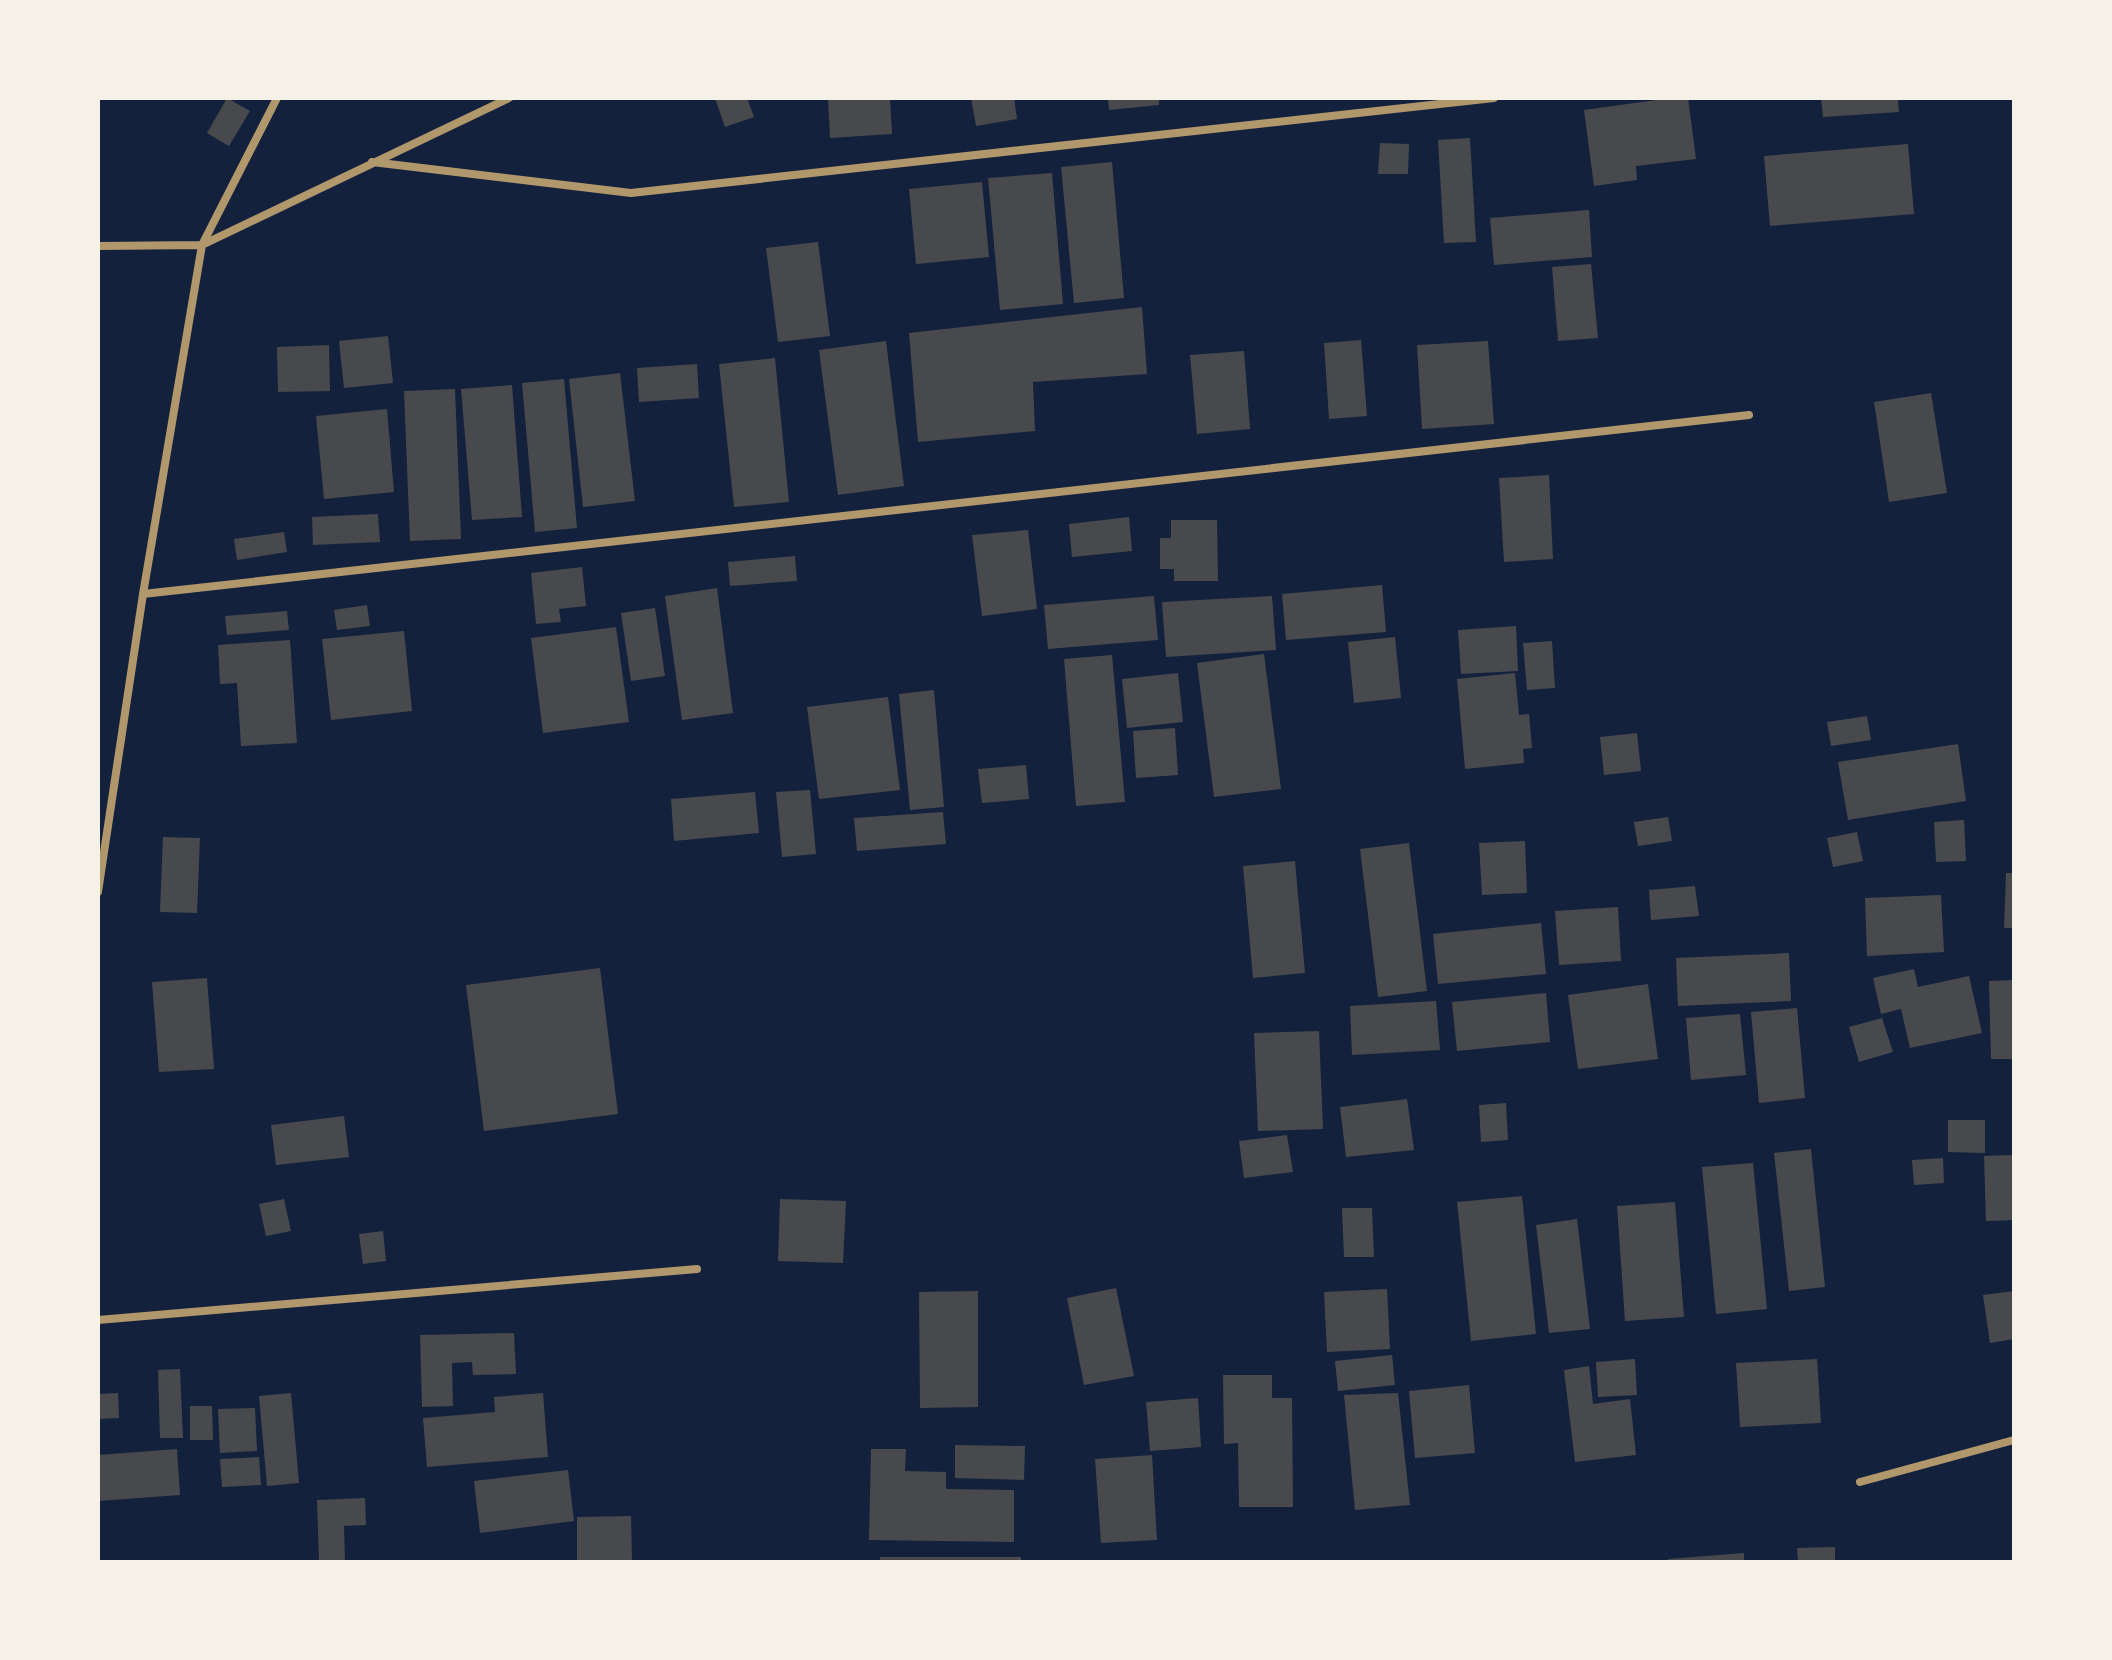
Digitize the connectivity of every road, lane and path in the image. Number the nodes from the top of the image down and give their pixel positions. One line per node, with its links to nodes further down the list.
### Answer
1 (277, 98): 5 (street)
2 (509, 98): 4 (street)
3 (1494, 98): 4 (street)
4 (372, 162): 5 (street)
5 (202, 245): 6 (street); 8 (street)
6 (98, 246)
7 (1749, 415): 8 (street)
8 (143, 594): 9 (street)
9 (98, 892)
10 (697, 1269): 11 (street)
11 (98, 1320)
12 (2014, 1440): 13 (street)
13 (1860, 1482)

